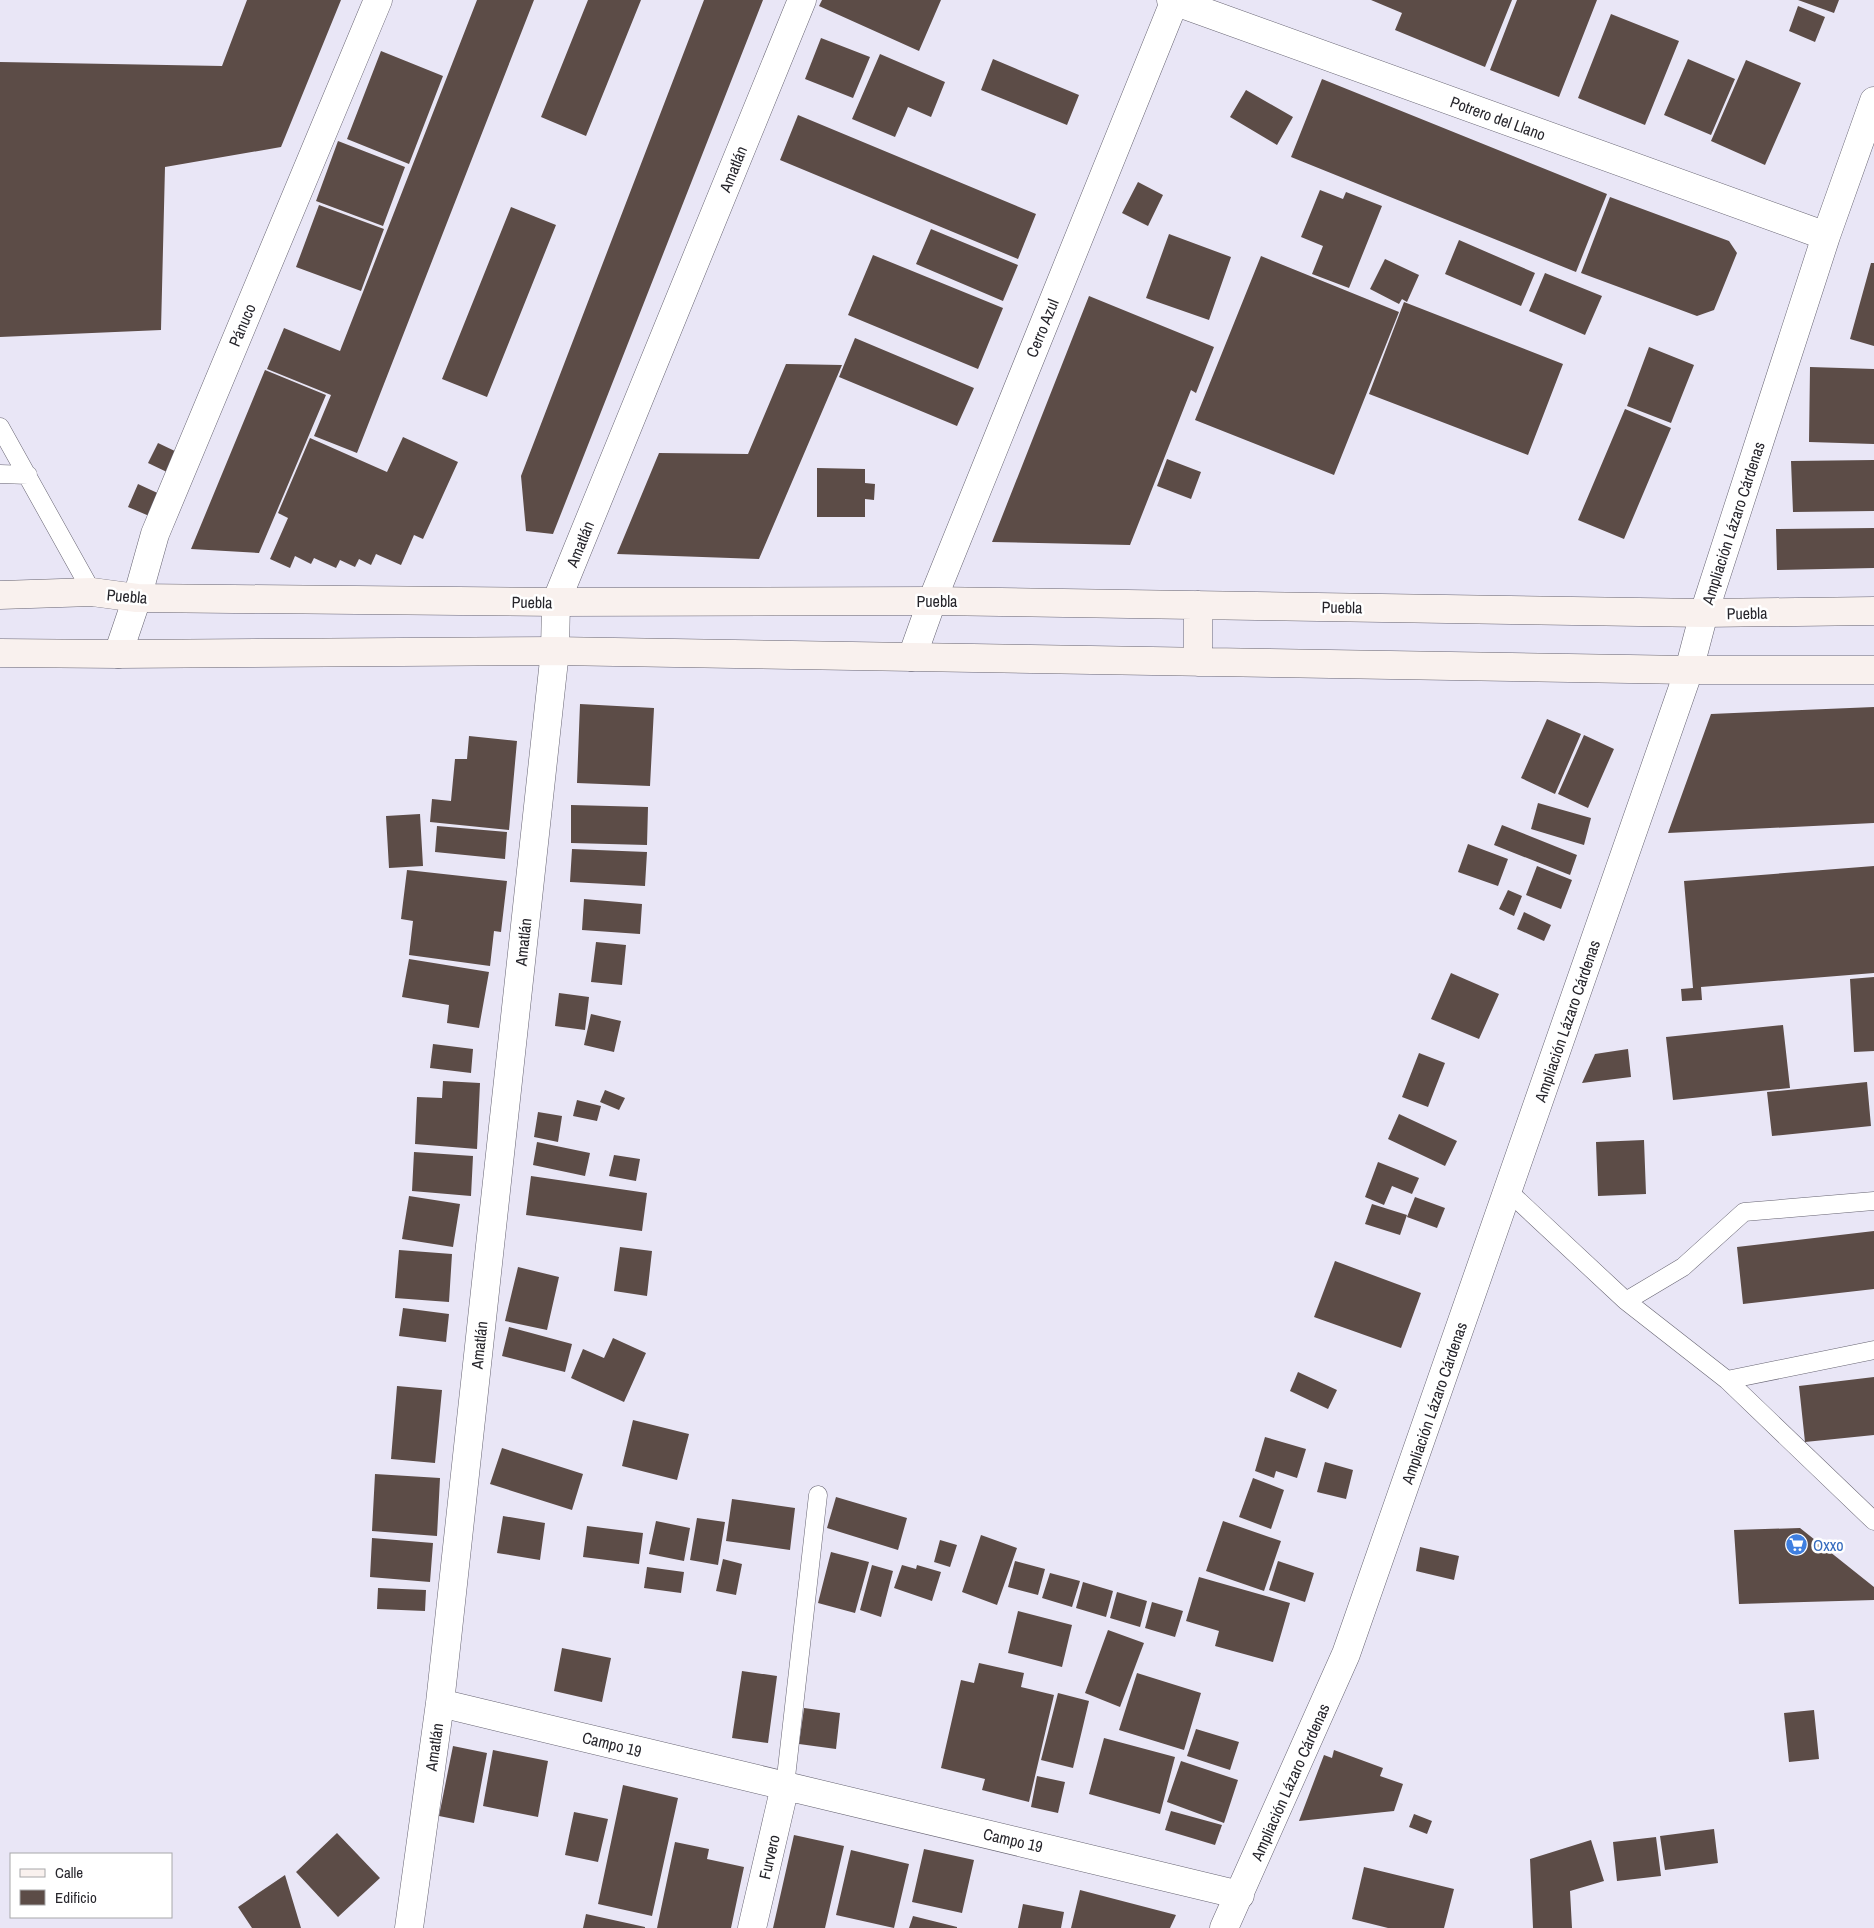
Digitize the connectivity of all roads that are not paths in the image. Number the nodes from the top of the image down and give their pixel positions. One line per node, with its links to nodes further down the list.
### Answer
1 (378, 0): 11 (street, Pánuco)
2 (802, 0): 13 (street, Amatlán)
3 (1173, 0): 5 (street, Potrero del Llano); 12 (street, Cerro Azul)
4 (1874, 101): 5 (street, Ampliación Lázaro Cárdenas)
5 (1826, 236): 16 (street, Ampliación Lázaro Cárdenas)
6 (0, 427): 8 (lane)
7 (0, 474): 8 (lane)
8 (28, 475): 9 (lane)
9 (92, 592): 10 (main road, Puebla); 11 (main road, Puebla)
10 (0, 595)
11 (137, 598): 13 (main road, Puebla); 19 (street, Pánuco)
12 (932, 601): 13 (main road, Puebla); 14 (main road, Puebla); 20 (street, Cerro Azul)
13 (556, 602): 17 (street, Amatlán)
14 (1198, 605): 16 (main road, Puebla); 21 (main road)
15 (1874, 611): 16 (main road, Puebla)
16 (1704, 614): 22 (street, Ampliación Lázaro Cárdenas)
17 (555, 651): 19 (main road); 20 (main road); 31 (street, Amatlán)
18 (0, 653): 19 (main road)
19 (118, 654)
20 (912, 657): 21 (main road)
21 (1198, 662): 22 (main road)
22 (1689, 670): 23 (main road); 24 (street, Ampliación Lázaro Cárdenas)
23 (1874, 670)
24 (1508, 1191): 26 (lane); 33 (street, Ampliación Lázaro Cárdenas)
25 (1874, 1201): 26 (lane)
26 (1626, 1301): 28 (lane)
27 (1874, 1350): 28 (lane)
28 (1727, 1380): 30 (lane)
29 (818, 1495): 32 (lane)
30 (1874, 1522)
31 (440, 1703): 32 (street, Campo 19); 34 (street, Amatlán)
32 (785, 1786): 33 (street, Campo 19); 35 (street, Furvero)
33 (1240, 1894): 36 (street, Ampliación Lázaro Cárdenas)
34 (409, 1928)
35 (752, 1928)
36 (1224, 1928)

